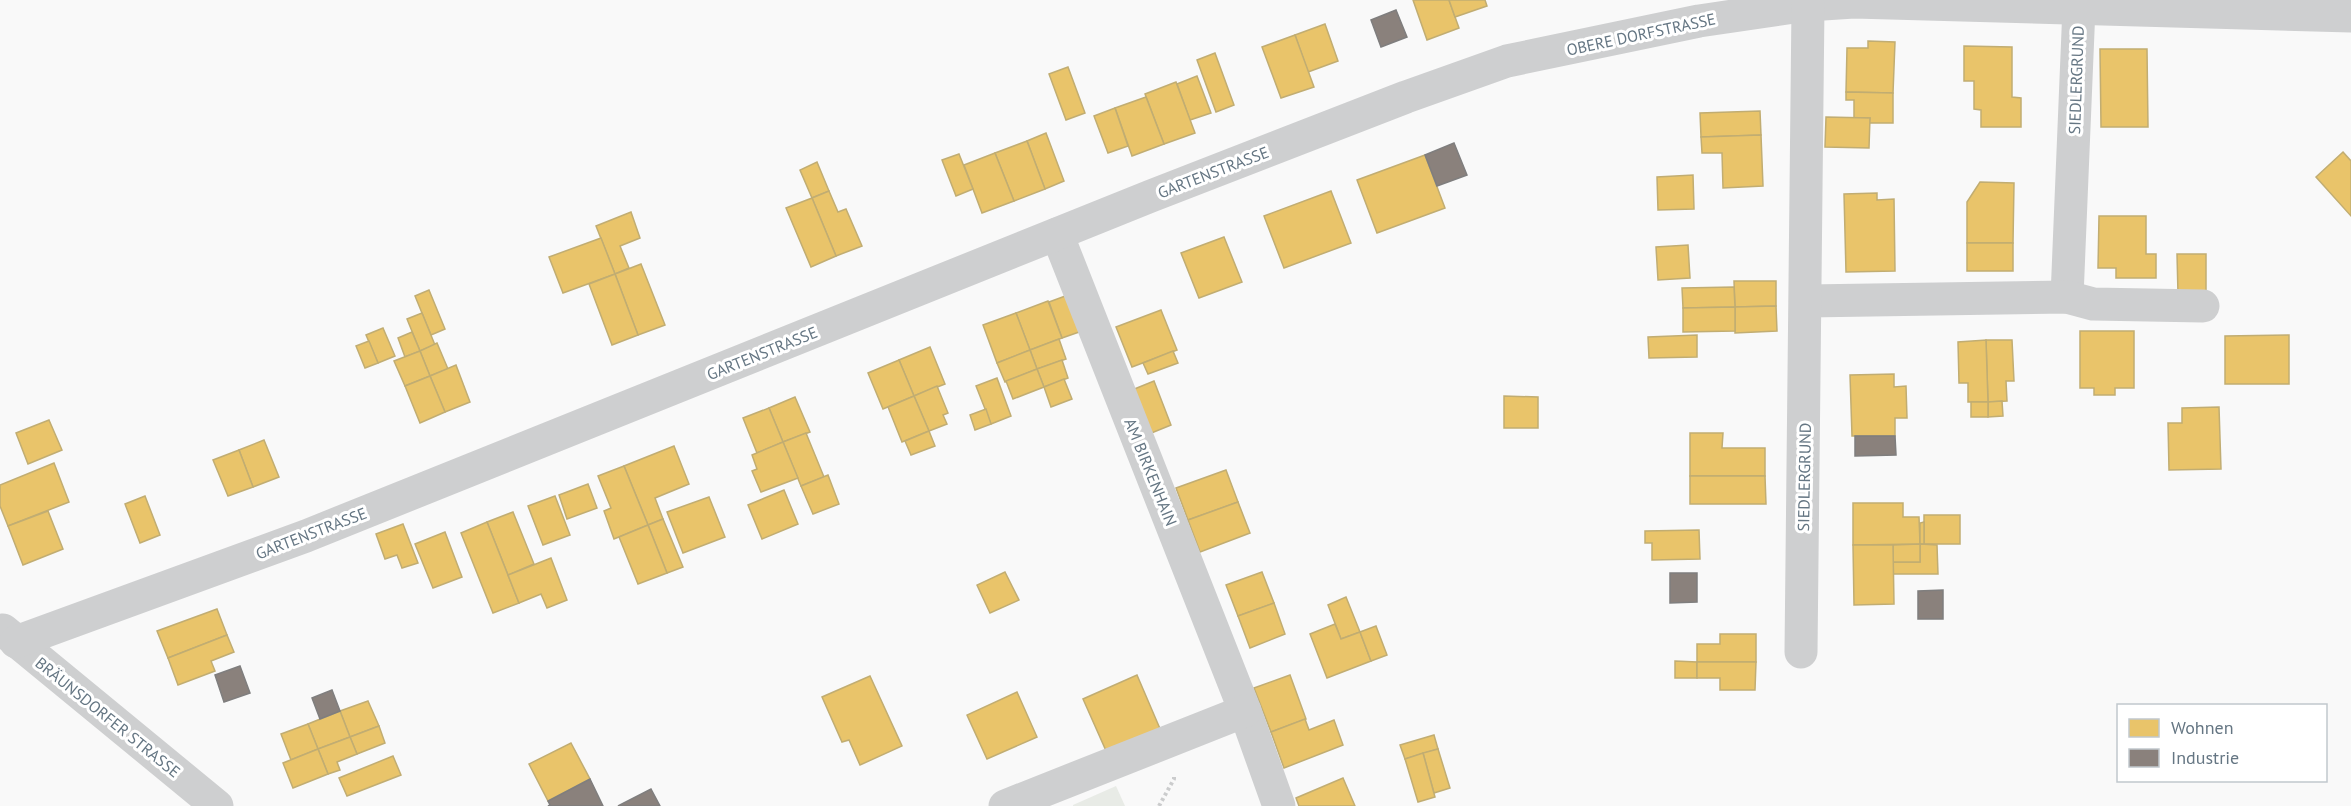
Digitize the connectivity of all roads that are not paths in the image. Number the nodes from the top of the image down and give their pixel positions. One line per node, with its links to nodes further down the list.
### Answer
1 (1808, 4): 2 (street, OBERE DORFSTRASSE); 4 (street, OBERE DORFSTRASSE); 7 (street, SIEDLERGRUND)
2 (2079, 7): 3 (street, OBERE DORFSTRASSE); 6 (street, SIEDLERGRUND)
3 (2351, 15)
4 (1508, 61): 5 (street, GARTENSTRASSE)
5 (1057, 234): 9 (street, GARTENSTRASSE); 11 (street, AM BIRKENHAIN)
6 (2067, 297): 7 (street); 8 (street)
7 (1806, 301): 10 (street, SIEDLERGRUND)
8 (2203, 306)
9 (8, 635): 12 (street, BRÄUNSDORFER STRASSE)
10 (1802, 652)
11 (1245, 711): 13 (street); 14 (street, AM BIRKENHAIN)
12 (217, 806)
13 (1005, 806)
14 (1279, 806)

